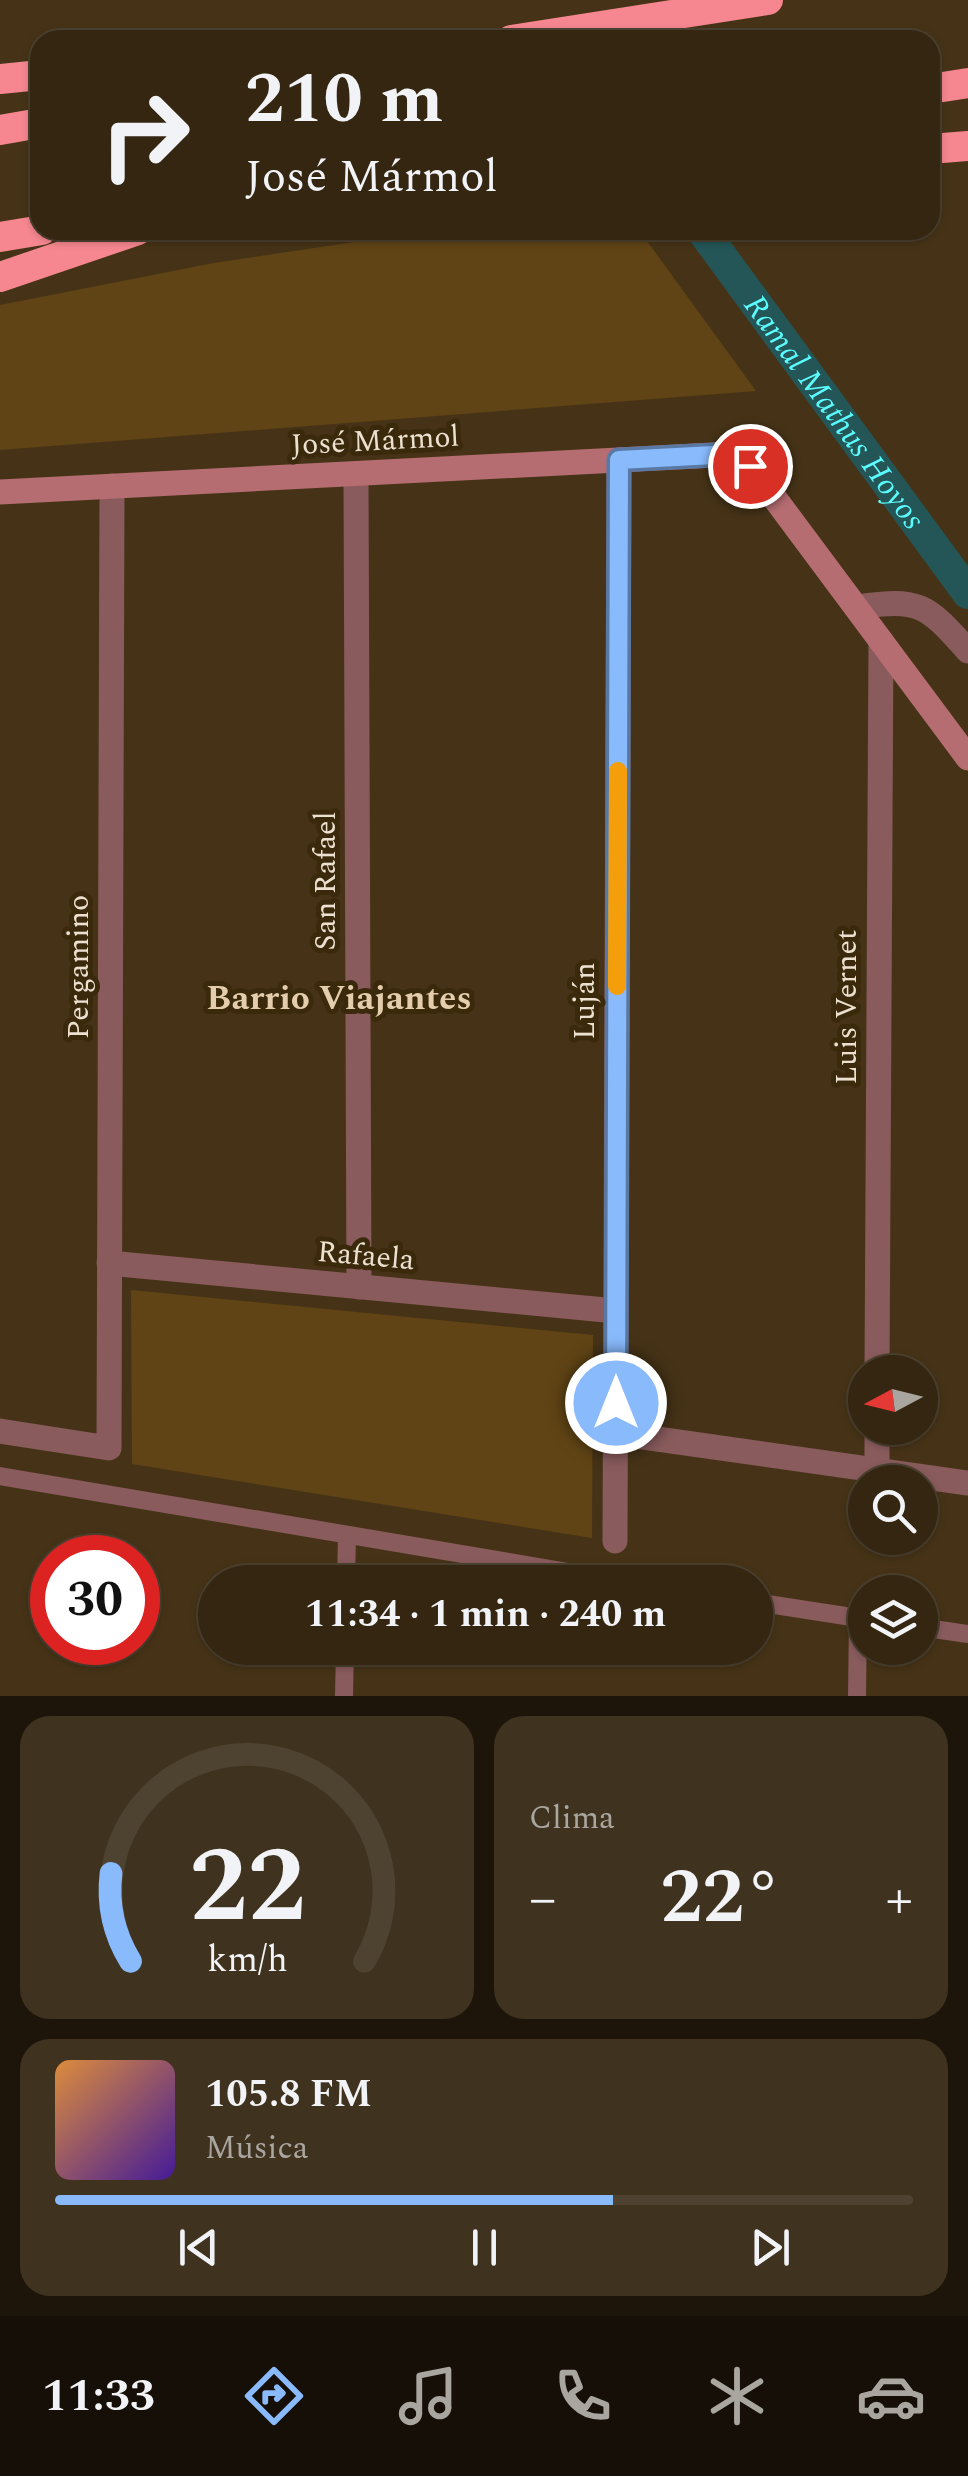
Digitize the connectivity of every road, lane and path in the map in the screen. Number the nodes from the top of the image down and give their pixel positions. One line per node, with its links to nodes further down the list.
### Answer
1 (669, 0): 3 (highway)
2 (768, 0): 4 (highway)
3 (551, 30)
4 (570, 30)
5 (30, 76): 6 (highway)
6 (0, 79)
7 (968, 83): 8 (highway)
8 (940, 87)
9 (30, 125): 10 (highway)
10 (0, 130)
11 (968, 146): 12 (highway)
12 (940, 149)
13 (940, 151): 14 (street)
14 (968, 155)
15 (30, 232): 16 (highway)
16 (0, 237)
17 (109, 240): 18 (highway)
18 (0, 277)
19 (619, 460): 20 (street, José Mármol); 23 (street, José Mármol); 29 (street, Luján)
20 (356, 474): 21 (street, José Mármol); 28 (street, San Rafael)
21 (112, 486): 22 (street, José Mármol); 27 (street, Pergamino)
22 (0, 492)
23 (857, 607): 24 (street); 25 (street)
24 (880, 642): 26 (street); 30 (street, Luis Vernet)
25 (968, 651)
26 (968, 758)
27 (110, 1264): 28 (street, Rafaela); 31 (street, Pergamino)
28 (358, 1287): 29 (street, Rafaela)
29 (616, 1311): 32 (street, Luján)
30 (877, 1355)
31 (0, 1431)
32 (615, 1434): 33 (street); 38 (street, Luján)
33 (848, 1466)
34 (0, 1476): 37 (lane)
35 (938, 1479): 36 (street)
36 (968, 1483)
37 (347, 1535): 39 (lane); 40 (lane)
38 (614, 1541)
39 (346, 1565)
40 (526, 1565)
41 (773, 1605): 42 (lane)
42 (848, 1616)
43 (938, 1630): 44 (lane)
44 (968, 1634)
45 (345, 1665): 47 (lane)
46 (859, 1665): 48 (lane)
47 (344, 1696)
48 (857, 1696)

